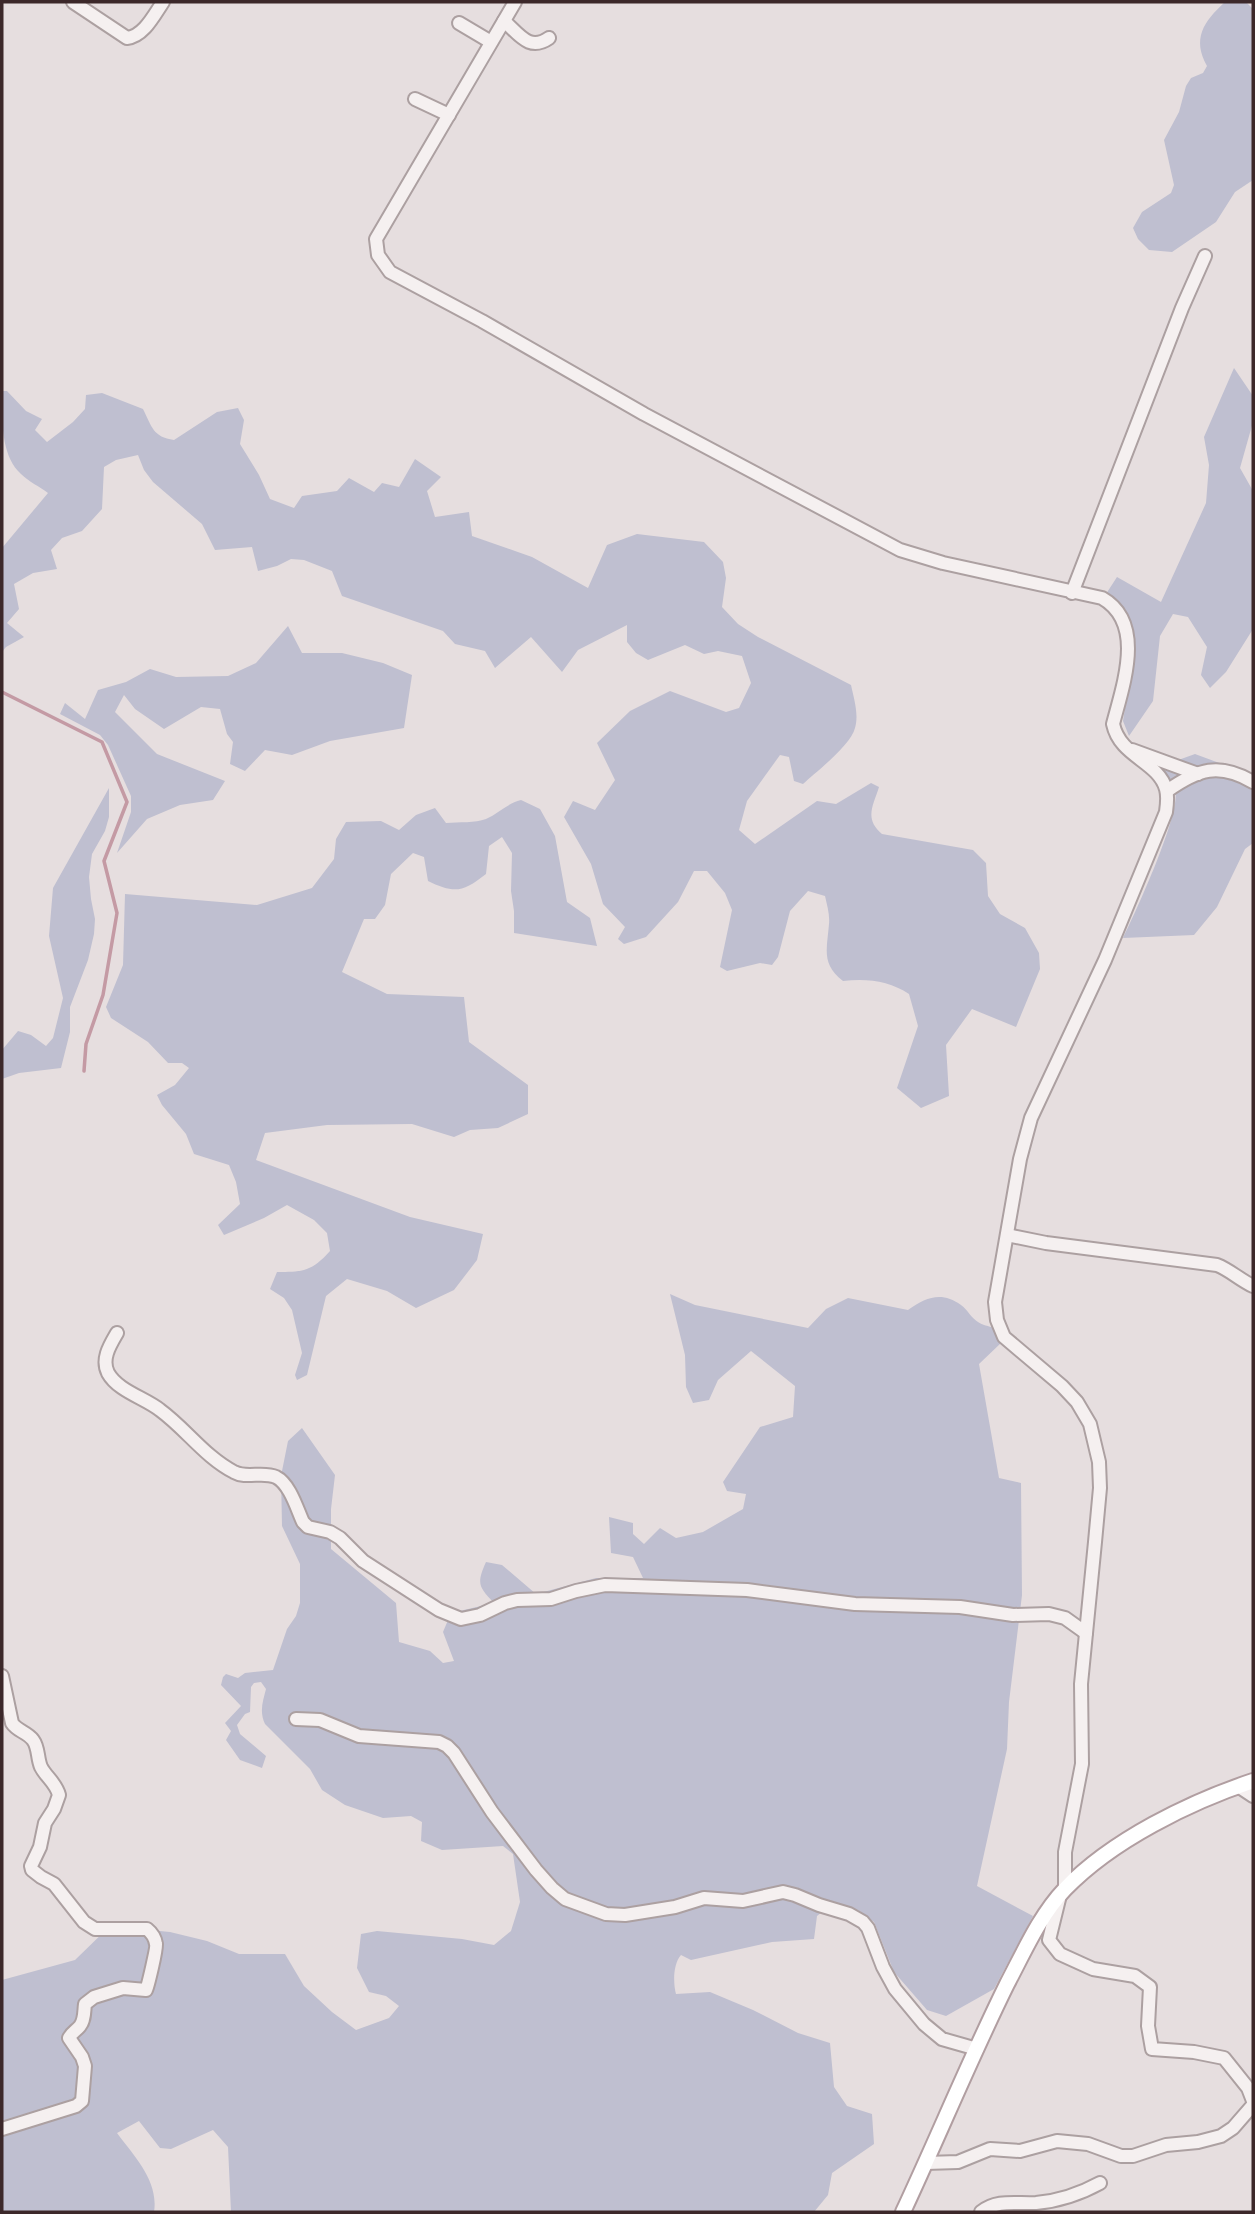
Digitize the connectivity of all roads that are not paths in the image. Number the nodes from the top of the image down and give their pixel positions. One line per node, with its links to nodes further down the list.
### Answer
1 (73, 2): 2 (street)
2 (163, 2)
3 (510, 4): 4 (street)
4 (504, 21): 6 (street); 7 (street)
5 (459, 23): 7 (street)
6 (549, 38)
7 (491, 42): 9 (street)
8 (415, 99): 9 (street)
9 (449, 115): 11 (street)
10 (1205, 256): 11 (street)
11 (1072, 593): 12 (street)
12 (1124, 747): 13 (street); 15 (street)
13 (1198, 774): 14 (street); 15 (street)
14 (1253, 782)
15 (1167, 791): 16 (street)
16 (1007, 1235): 17 (street); 19 (street)
17 (1253, 1286)
18 (117, 1333): 19 (street)
19 (1086, 1633): 25 (street)
20 (2, 1676): 28 (street)
21 (296, 1719): 26 (street)
22 (1253, 1781): 23 (main road)
23 (1238, 1786): 24 (street); 25 (main road)
24 (1253, 1796)
25 (1063, 1892): 26 (main road); 27 (street)
26 (976, 2049): 29 (main road)
27 (1253, 2103): 29 (street)
28 (2, 2129)
29 (926, 2163): 31 (main road)
30 (1100, 2183): 32 (street)
31 (903, 2212)
32 (981, 2212)

